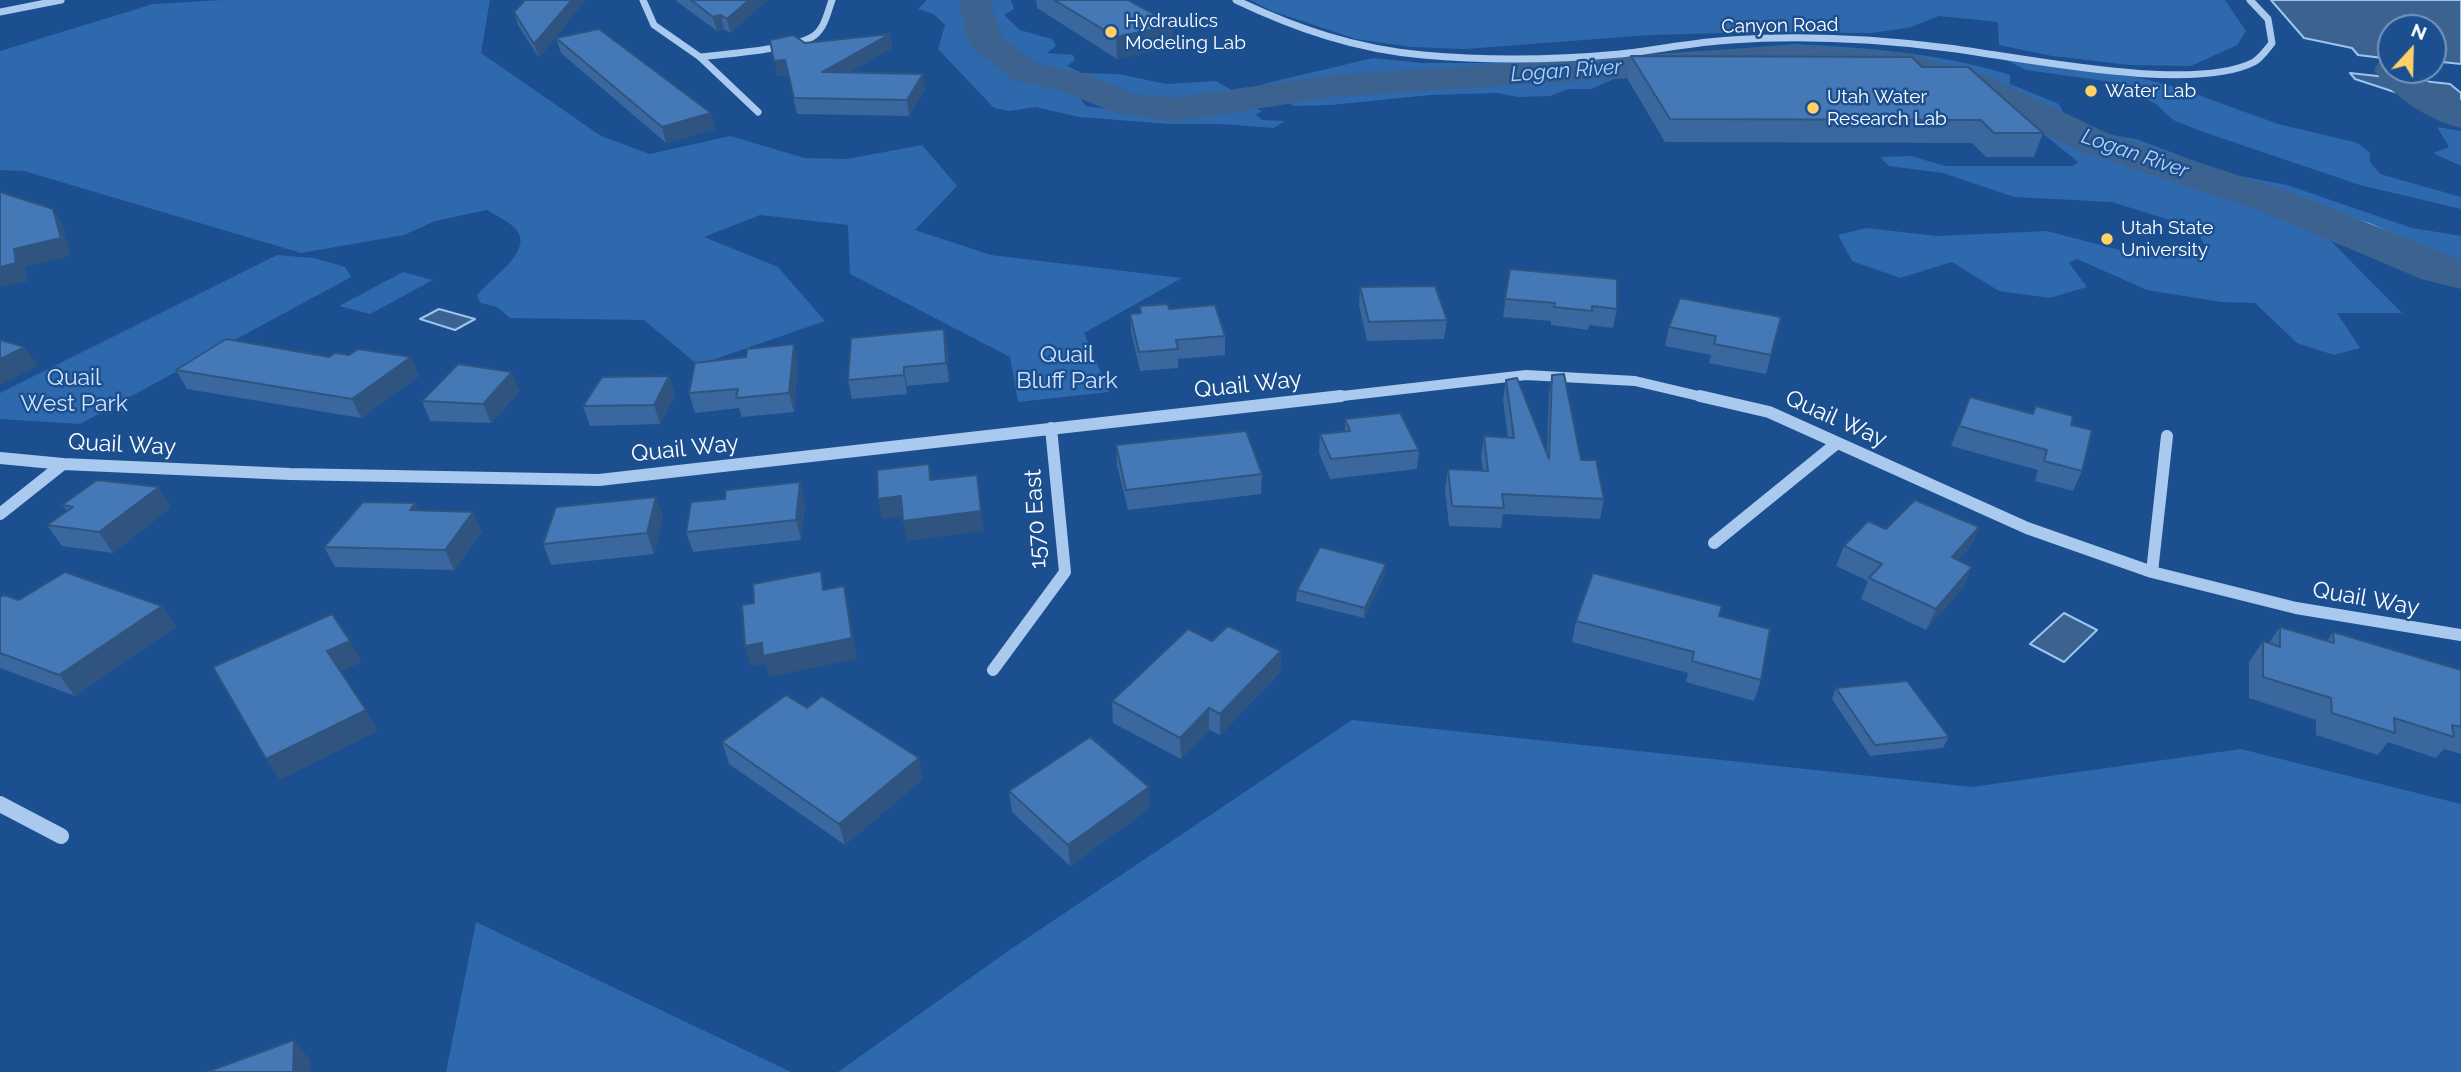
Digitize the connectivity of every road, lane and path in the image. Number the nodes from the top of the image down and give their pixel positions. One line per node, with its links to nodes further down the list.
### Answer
1 (61, 0): 6 (street)
2 (643, 0): 7 (street)
3 (832, 0): 7 (street)
4 (1236, 0): 5 (street, Canyon Road)
5 (2250, 0)
6 (0, 12)
7 (700, 57): 8 (street)
8 (758, 112)
9 (1051, 428): 11 (street, Quail Way); 13 (street, Quail Way); 18 (street, 1570 East)
10 (2167, 436): 16 (street)
11 (1837, 443): 15 (street); 16 (street, Quail Way)
12 (0, 458): 13 (street, Quail Way)
13 (63, 464): 14 (street)
14 (0, 514)
15 (1714, 542)
16 (2152, 572): 17 (street, Quail Way)
17 (2461, 635)
18 (993, 670)
19 (0, 804): 20 (street)
20 (61, 836)

